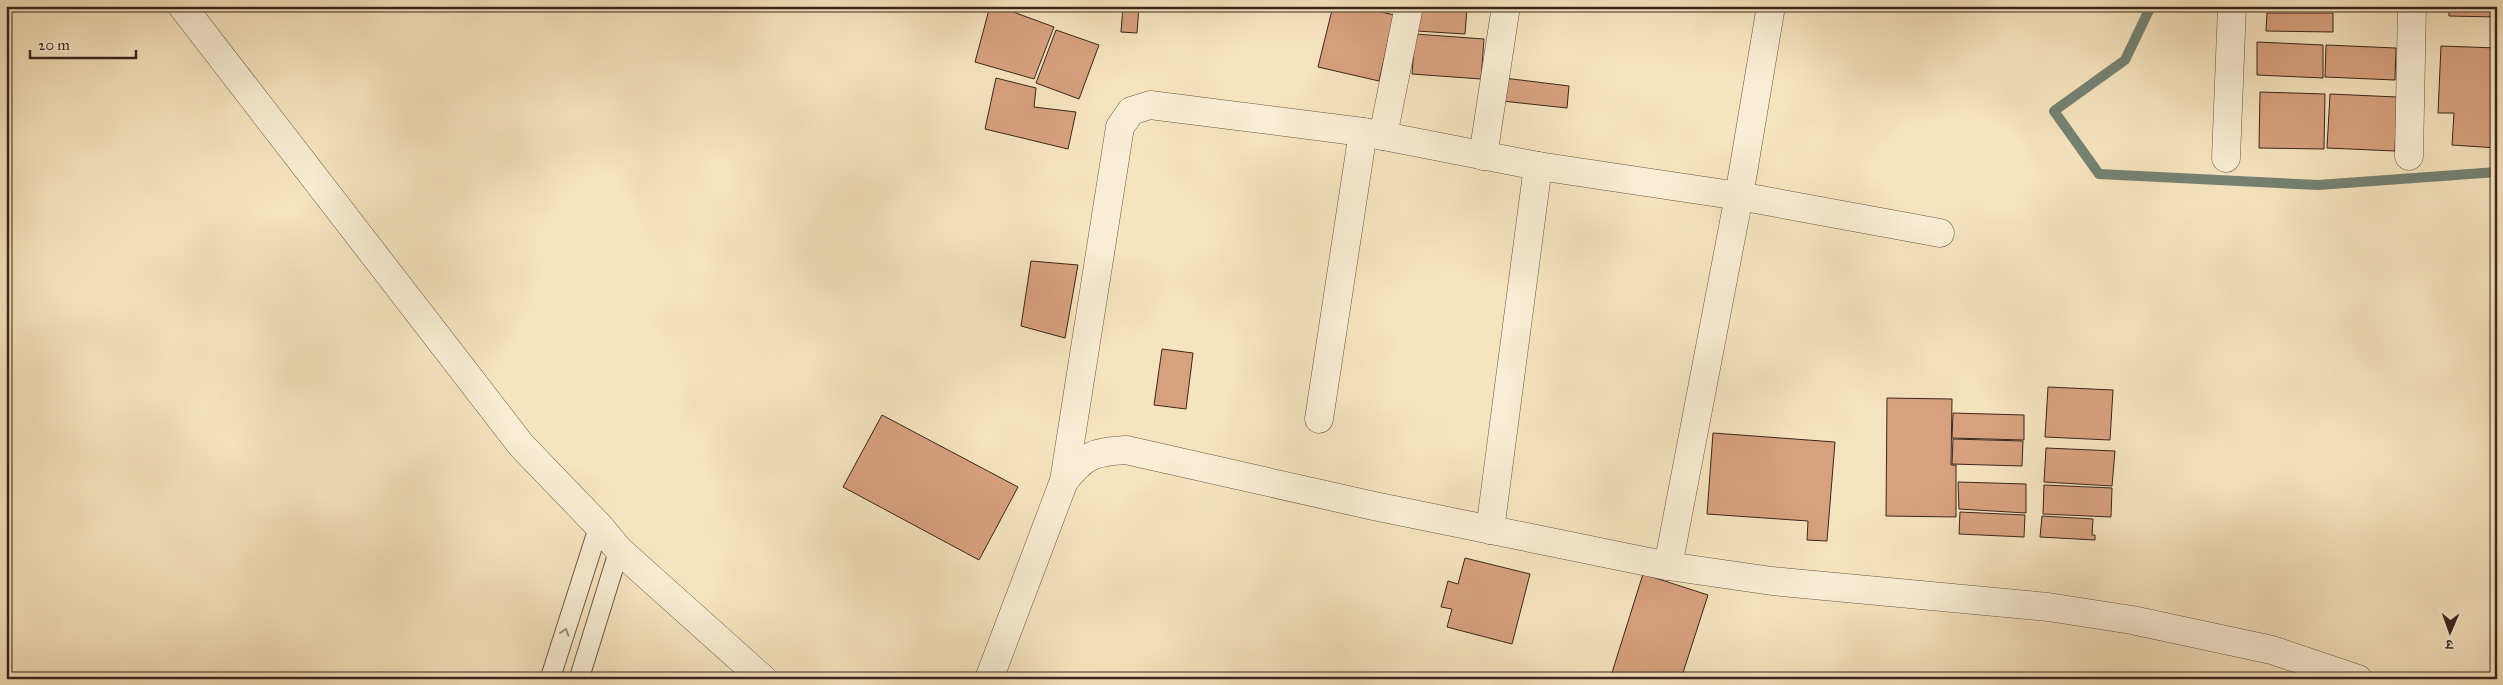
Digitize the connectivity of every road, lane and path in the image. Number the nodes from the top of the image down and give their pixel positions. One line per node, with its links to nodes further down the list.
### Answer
1 (182, 6): 16 (street)
2 (1409, 6): 7 (street)
3 (1506, 6): 8 (street)
4 (1771, 6): 12 (street)
5 (2232, 6): 10 (street)
6 (2412, 6): 9 (street)
7 (1373, 134): 8 (street); 14 (street); 15 (street)
8 (1483, 156): 11 (street)
9 (2409, 156)
10 (2226, 158)
11 (1538, 166): 12 (street); 17 (street)
12 (1739, 196): 13 (street); 19 (street)
13 (1940, 233)
14 (1319, 419)
15 (1064, 481): 17 (street); 23 (street)
16 (599, 526): 18 (street); 20 (lane, one-way to 16)
17 (1490, 530): 19 (street)
18 (619, 550): 21 (lane); 22 (street)
19 (1668, 566): 24 (street)
20 (550, 679)
21 (579, 679)
22 (763, 679)
23 (989, 679)
24 (2358, 679)

